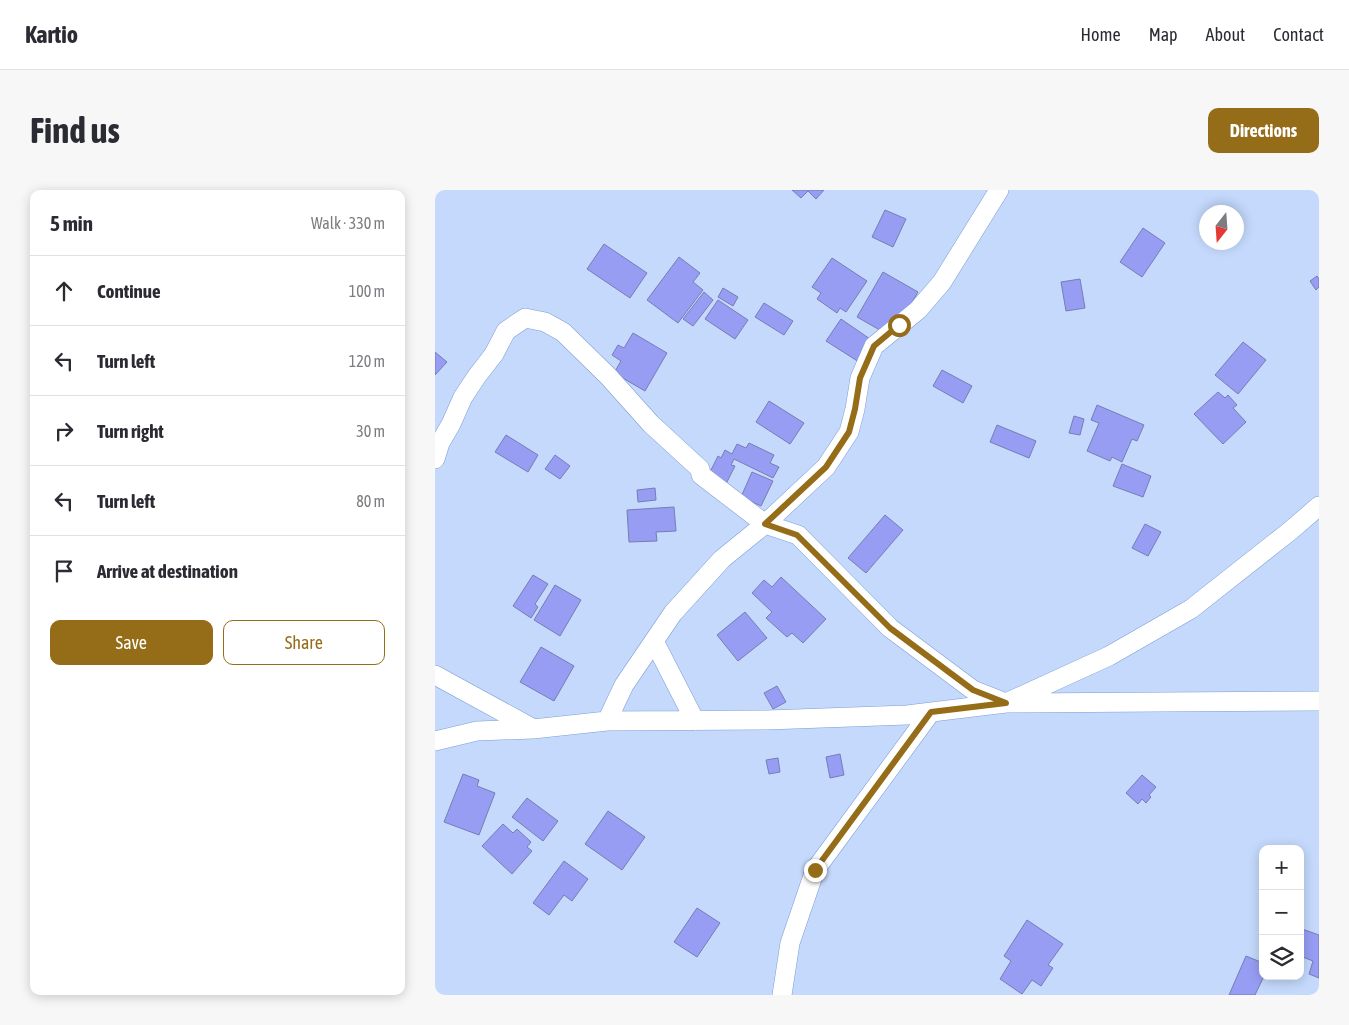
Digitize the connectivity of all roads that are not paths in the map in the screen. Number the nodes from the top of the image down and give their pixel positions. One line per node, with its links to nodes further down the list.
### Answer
1 (999, 190): 4 (street)
2 (435, 459): 4 (street)
3 (1319, 506): 8 (street)
4 (765, 524): 5 (street); 8 (street)
5 (654, 641): 10 (street); 11 (street)
6 (435, 675): 12 (street)
7 (1319, 701): 8 (street)
8 (1006, 703): 9 (street)
9 (931, 712): 11 (street); 14 (street)
10 (607, 721): 11 (street); 12 (street)
11 (695, 721)
12 (533, 729): 13 (street)
13 (435, 741)
14 (782, 995)

